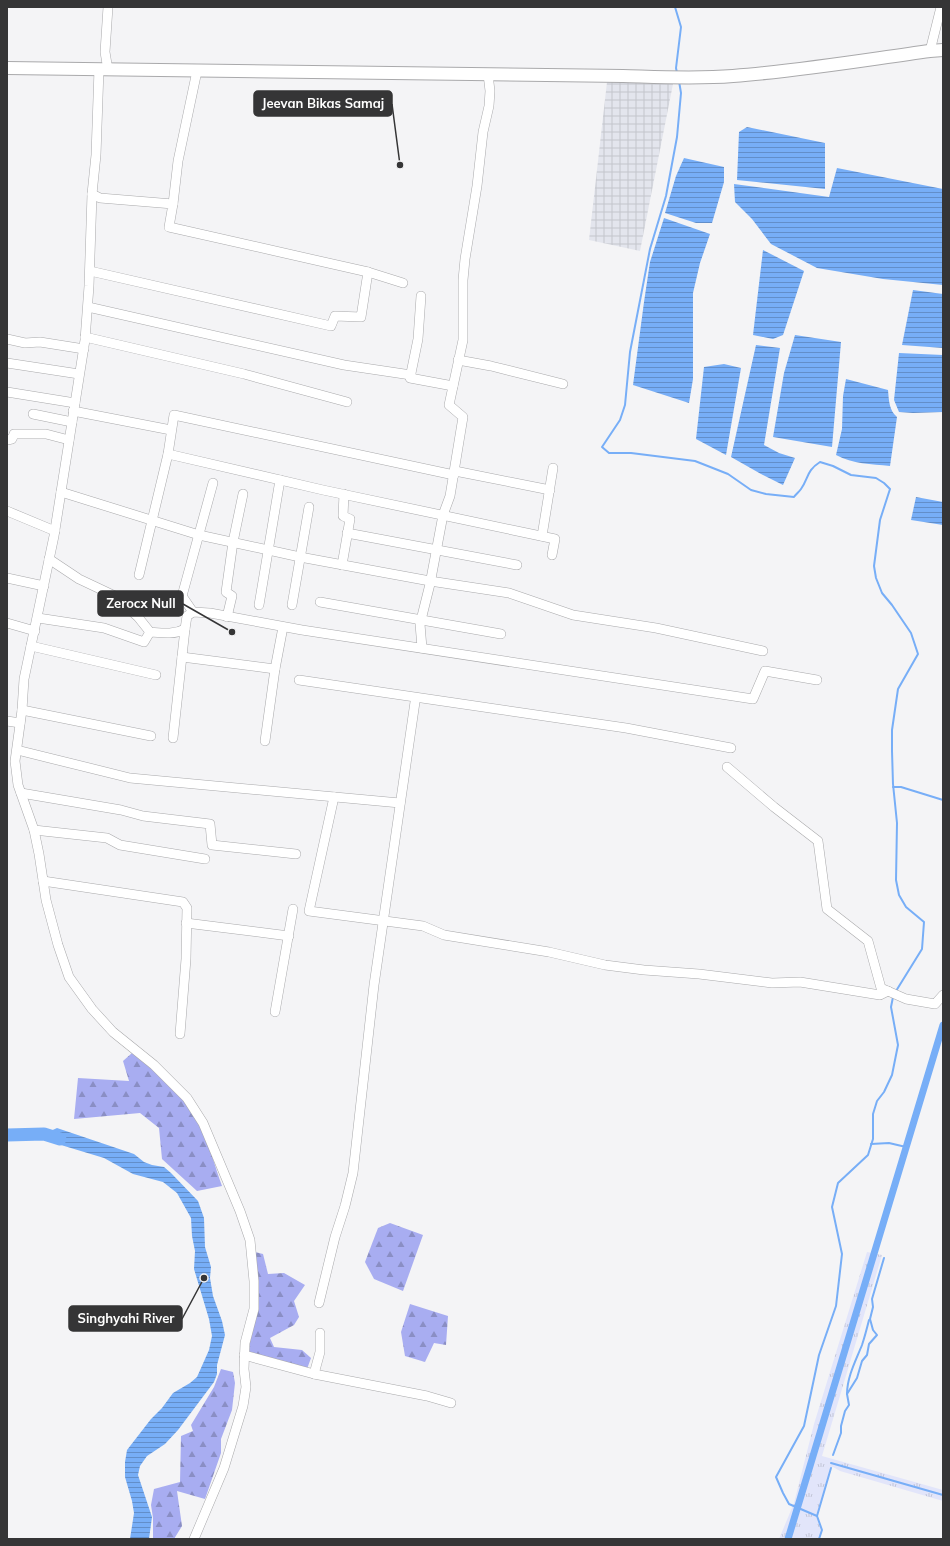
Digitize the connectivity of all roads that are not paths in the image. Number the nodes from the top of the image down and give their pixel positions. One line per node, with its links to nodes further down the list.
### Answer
1 (108, 7): 6 (street)
2 (940, 7): 4 (street)
3 (943, 50): 4 (main road)
4 (930, 51): 8 (main road)
5 (7, 68): 6 (main road)
6 (103, 70): 7 (main road); 9 (street)
7 (197, 71): 8 (main road); 10 (street)
8 (488, 74): 19 (street)
9 (92, 194): 10 (street); 11 (street)
10 (172, 204): 12 (street)
11 (90, 270): 12 (street); 15 (street)
12 (368, 272): 13 (street)
13 (403, 283)
14 (421, 296): 22 (street)
15 (88, 307): 16 (street); 22 (street)
16 (85, 338): 18 (street); 26 (street)
17 (7, 339): 18 (street)
18 (84, 349): 21 (street)
19 (458, 360): 23 (street); 24 (street)
20 (7, 363): 21 (street)
21 (80, 374): 27 (street)
22 (411, 375): 24 (street)
23 (564, 384)
24 (453, 386): 35 (street)
25 (7, 392): 27 (street)
26 (347, 402)
27 (74, 407): 29 (street); 30 (street)
28 (33, 414): 29 (street)
29 (72, 422): 32 (street)
30 (171, 430): 33 (street); 35 (street)
31 (7, 440): 32 (street)
32 (69, 440): 39 (street)
33 (168, 454): 36 (street); 45 (street)
34 (553, 468): 38 (street)
35 (454, 473): 38 (street); 44 (street)
36 (280, 480): 41 (street); 51 (street)
37 (213, 483): 48 (street)
38 (550, 490): 49 (street)
39 (61, 492): 45 (street); 46 (street)
40 (243, 494): 50 (street)
41 (344, 494): 44 (street); 47 (street)
42 (309, 507): 54 (street)
43 (7, 512): 46 (street)
44 (443, 515): 49 (street); 52 (street)
45 (151, 521): 48 (street); 58 (street)
46 (55, 531): 55 (street)
47 (347, 533): 52 (street); 56 (street)
48 (198, 535): 50 (street); 65 (street)
49 (542, 536): 53 (street)
50 (233, 542): 51 (street); 66 (street)
51 (267, 550): 54 (street); 63 (street)
52 (435, 551): 57 (street); 60 (street)
53 (552, 555)
54 (300, 557): 56 (street); 64 (street)
55 (49, 559): 61 (street); 73 (street)
56 (342, 565): 60 (street)
57 (517, 565)
58 (139, 575)
59 (7, 578): 61 (street)
60 (430, 581): 68 (street); 77 (street)
61 (44, 586): 67 (street)
62 (320, 602): 68 (street)
63 (259, 605)
64 (292, 605)
65 (193, 612): 66 (street); 71 (street)
66 (227, 616): 70 (street)
67 (38, 618): 72 (street); 73 (street)
68 (422, 620): 74 (street); 76 (street)
69 (7, 623): 72 (street)
70 (283, 627): 76 (street); 79 (street)
71 (185, 629): 73 (street); 78 (street)
72 (35, 631): 75 (street)
73 (150, 632)
74 (501, 634)
75 (31, 646): 80 (street); 84 (street)
76 (422, 648): 82 (street)
77 (763, 651)
78 (182, 657): 79 (street); 88 (street)
79 (275, 669): 89 (street)
80 (156, 675)
81 (299, 680): 90 (street)
82 (816, 680)
83 (415, 702): 95 (street)
84 (22, 710): 86 (street); 87 (street)
85 (7, 720): 86 (street)
86 (20, 723): 91 (street)
87 (151, 736)
88 (173, 738)
89 (265, 741)
90 (731, 748)
91 (17, 750): 93 (street); 94 (street)
92 (727, 767): 104 (street)
93 (21, 793): 96 (street); 97 (street)
94 (334, 797): 95 (street); 101 (street)
95 (400, 803): 101 (street)
96 (34, 830): 98 (street); 99 (street)
97 (296, 854)
98 (205, 860)
99 (43, 881): 102 (street); 110 (street)
100 (293, 909): 103 (street)
101 (383, 920): 104 (street); 108 (street)
102 (186, 923): 103 (street); 107 (street)
103 (289, 936): 106 (street)
104 (888, 991): 105 (street)
105 (943, 995)
106 (275, 1012)
107 (180, 1034)
108 (319, 1303)
109 (320, 1333): 111 (street)
110 (244, 1355): 111 (street); 113 (street)
111 (314, 1374): 112 (street)
112 (451, 1403)
113 (194, 1539)

